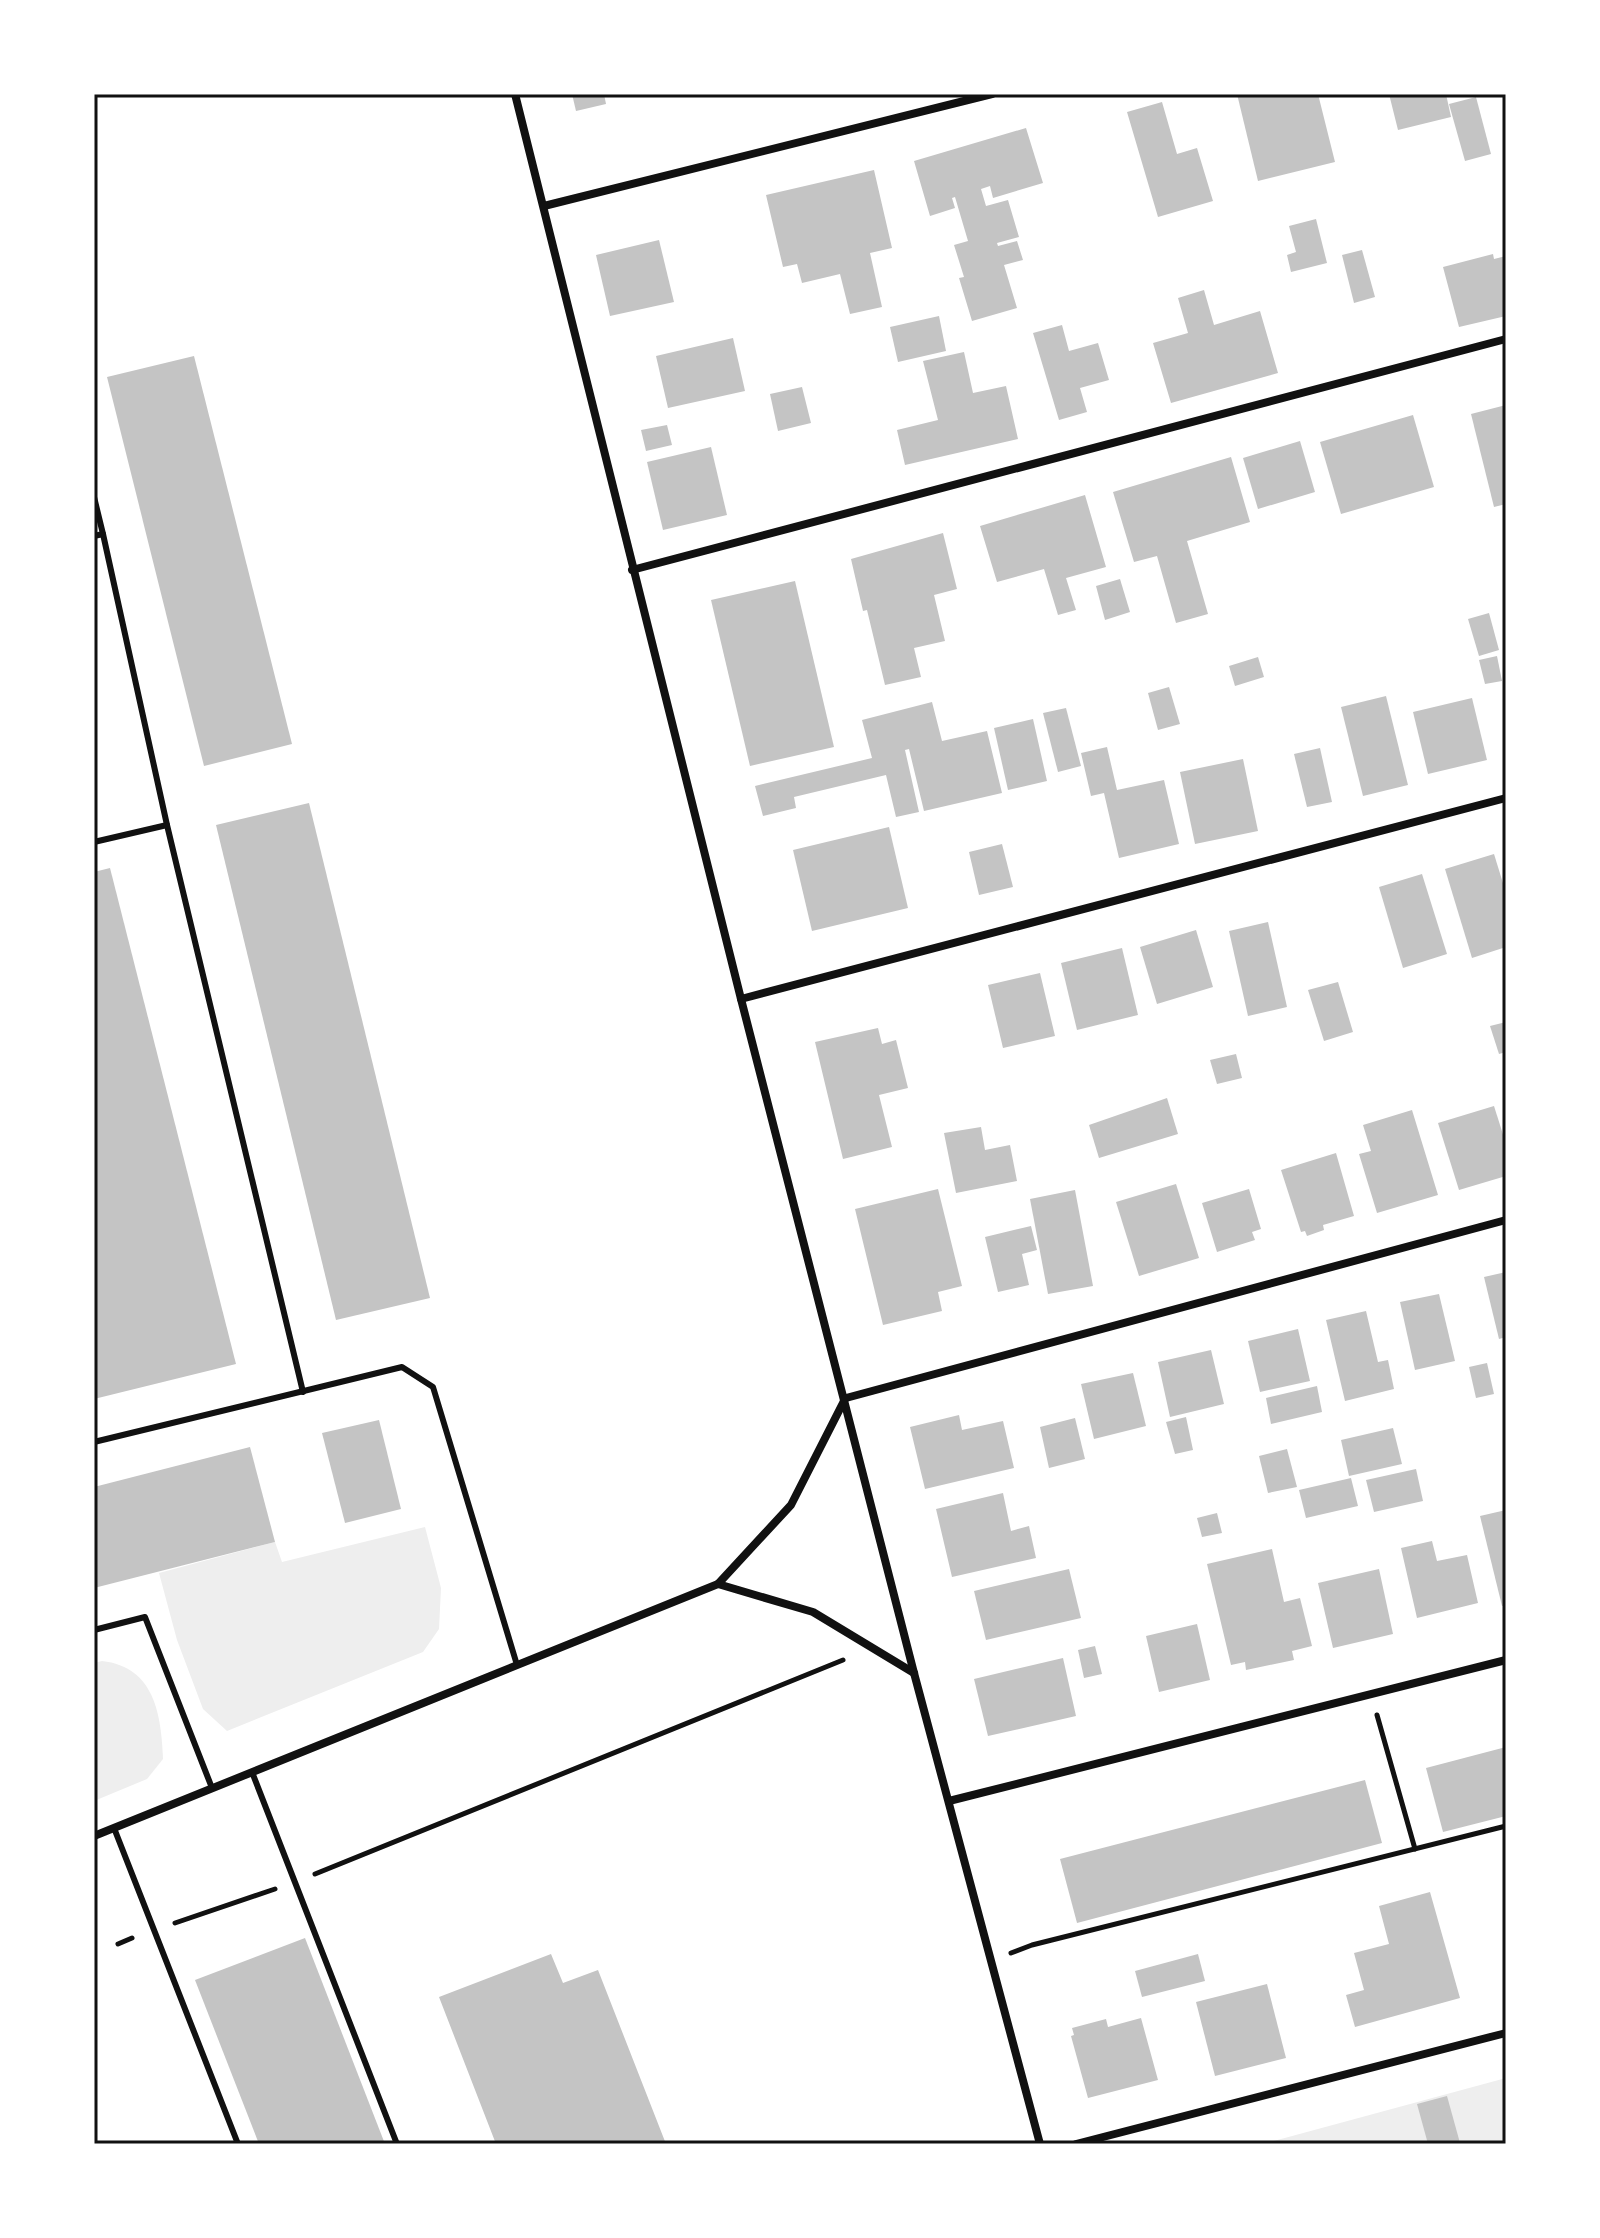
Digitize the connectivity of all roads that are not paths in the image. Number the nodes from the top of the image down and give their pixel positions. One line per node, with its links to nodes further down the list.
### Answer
1 (515, 94): 3 (street)
2 (992, 94): 3 (street)
3 (544, 206): 8 (street)
4 (1506, 339): 8 (street)
5 (94, 497): 6 (lane)
6 (103, 534): 7 (lane); 10 (lane)
7 (94, 536)
8 (632, 570): 12 (street)
9 (1506, 798): 12 (street)
10 (167, 825): 11 (lane); 14 (lane)
11 (94, 842)
12 (741, 999): 15 (street)
13 (1506, 1220): 15 (street)
14 (303, 1392): 16 (lane); 20 (lane)
15 (846, 1398): 17 (street); 21 (street)
16 (94, 1442)
17 (718, 1584): 20 (street); 21 (street)
18 (94, 1630): 23 (lane)
19 (1506, 1660): 24 (street)
20 (517, 1665): 22 (street)
21 (914, 1673): 24 (street)
22 (252, 1772): 23 (street); 29 (lane)
23 (212, 1788): 25 (street)
24 (949, 1801): 30 (street)
25 (114, 1828): 26 (street); 28 (lane)
26 (94, 1836)
27 (1506, 2033): 31 (street)
28 (238, 2144)
29 (397, 2144)
30 (1040, 2144)
31 (1076, 2144)

